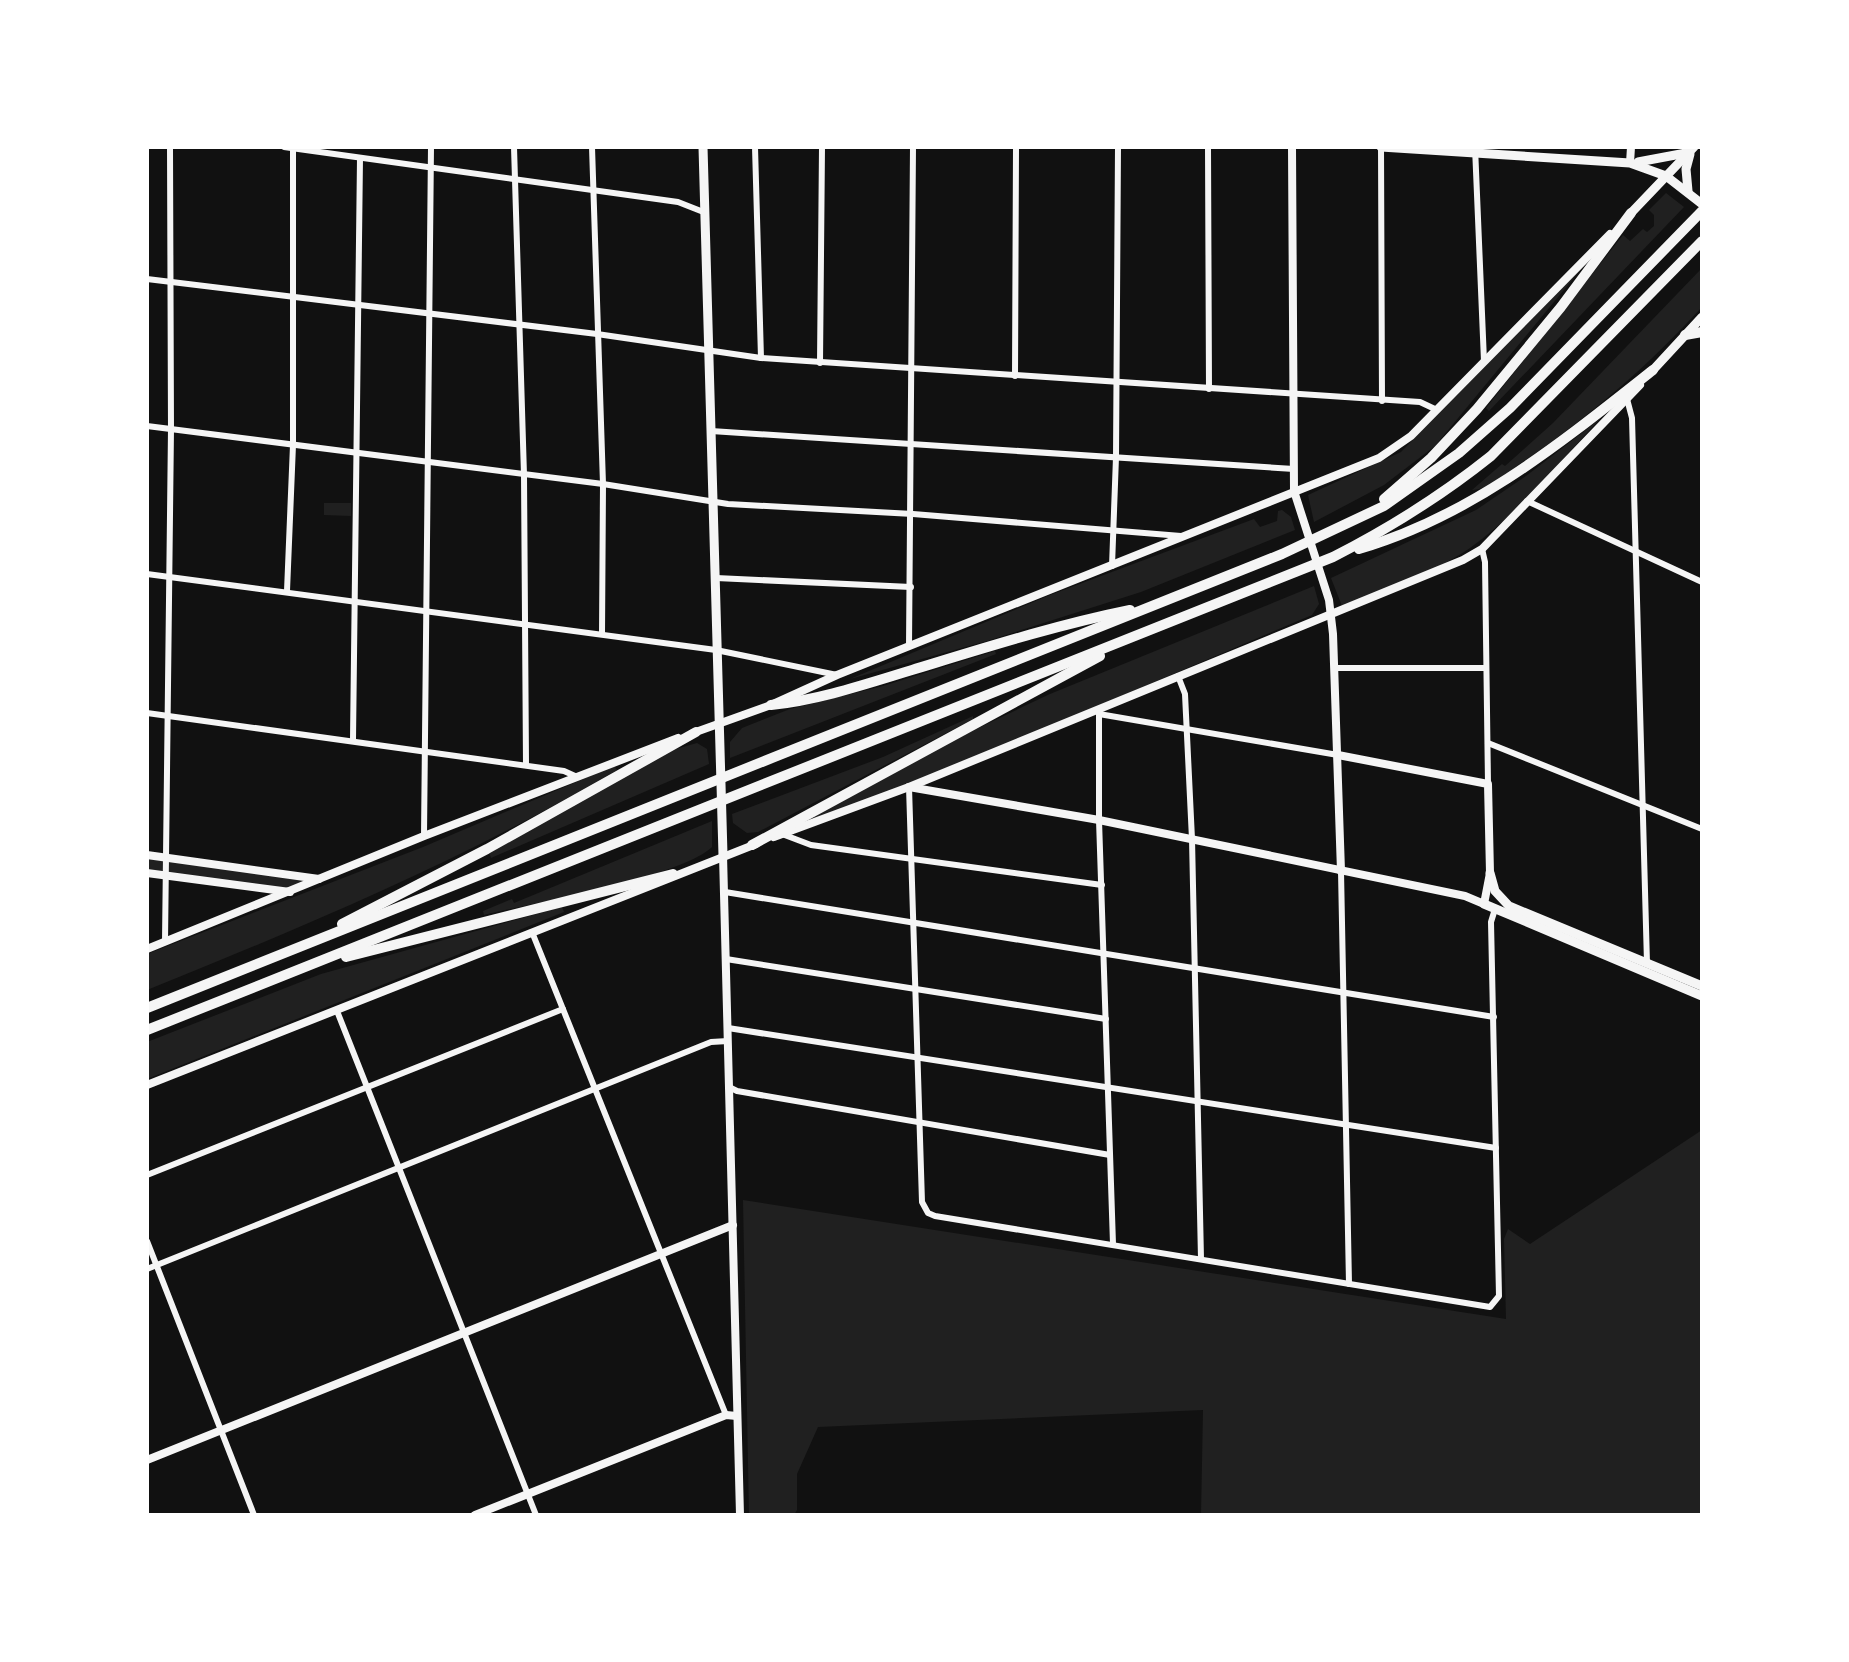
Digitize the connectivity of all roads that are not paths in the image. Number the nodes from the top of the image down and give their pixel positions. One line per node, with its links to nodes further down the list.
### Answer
1 (170, 147): 33 (street)
2 (284, 147): 16 (street)
3 (431, 147): 22 (street)
4 (514, 147): 24 (street)
5 (592, 147): 25 (street)
6 (703, 147): 29 (main road)
7 (755, 147): 43 (street)
8 (822, 147): 45 (street)
9 (913, 147): 46 (street)
10 (1016, 147): 48 (street)
11 (1118, 147): 49 (street)
12 (1208, 147): 50 (street)
13 (1292, 147): 51 (street)
14 (1381, 147): 17 (main road); 53 (street)
15 (1630, 147): 21 (street)
16 (293, 148): 20 (street); 34 (street)
17 (1475, 149): 19 (main road); 44 (street)
18 (1691, 150): 21 (main road); 23 (main road); 26 (main road)
19 (1551, 152): 21 (main road)
20 (360, 158): 22 (street); 35 (street)
21 (1630, 163): 23 (main road)
22 (431, 167): 24 (street); 36 (street)
23 (1666, 176): 26 (main road); 30 (main road)
24 (515, 178): 25 (street); 38 (street)
25 (593, 189): 29 (street); 40 (street)
26 (1691, 194): 27 (main road)
27 (1702, 204)
28 (1702, 211): 70 (highway)
29 (706, 213): 42 (main road)
30 (1631, 213): 44 (street); 70 (highway)
31 (1702, 241): 75 (highway)
32 (147, 279): 33 (street)
33 (170, 282): 34 (street); 56 (street)
34 (292, 297): 35 (street); 59 (street)
35 (357, 306): 36 (street); 60 (street)
36 (431, 315): 38 (street); 62 (street)
37 (1702, 317): 41 (main road)
38 (517, 324): 40 (street); 64 (street)
39 (1702, 332): 41 (main road)
40 (597, 334): 42 (street); 65 (street)
41 (1685, 335): 47 (main road)
42 (711, 353): 43 (street); 57 (main road)
43 (761, 358): 45 (street)
44 (1483, 361): 54 (street)
45 (820, 363): 46 (street)
46 (913, 369): 48 (street); 58 (street)
47 (1653, 370): 52 (street); 75 (highway)
48 (1014, 376): 49 (street)
49 (1117, 383): 50 (street); 61 (street)
50 (1209, 389): 51 (street)
51 (1295, 395): 53 (street); 63 (street)
52 (1627, 400): 68 (street); 74 (street)
53 (1382, 401): 54 (street)
54 (1437, 410): 66 (street)
55 (147, 426): 56 (street)
56 (171, 429): 59 (street); 78 (street)
57 (711, 431): 58 (street); 67 (main road)
58 (912, 443): 61 (street); 69 (street)
59 (293, 445): 60 (street); 82 (street)
60 (358, 453): 62 (street); 83 (street)
61 (1116, 457): 63 (street); 71 (street)
62 (429, 461): 64 (street); 85 (street)
63 (1294, 469): 66 (street)
64 (524, 475): 65 (street); 87 (street)
65 (603, 484): 67 (street); 88 (street)
66 (1294, 491): 72 (street); 86 (street)
67 (713, 501): 69 (street); 79 (main road)
68 (1527, 501): 73 (street); 74 (street)
69 (913, 514): 71 (street); 81 (street)
70 (1364, 517): 84 (highway)
71 (1114, 531): 72 (street); 76 (street)
72 (1181, 536): 76 (street)
73 (1482, 549): 86 (street); 93 (street)
74 (1637, 551): 80 (street); 111 (street)
75 (1333, 557): 89 (highway)
76 (1112, 566): 90 (street)
77 (147, 574): 78 (street)
78 (168, 577): 82 (street); 99 (street)
79 (716, 578): 81 (street); 91 (main road)
80 (1702, 582)
81 (911, 587): 90 (street)
82 (287, 591): 83 (street)
83 (355, 600): 85 (street); 103 (street)
84 (1160, 603): 96 (highway); 136 (highway)
85 (424, 611): 87 (street); 105 (street)
86 (1331, 614): 92 (street); 95 (street)
87 (524, 622): 88 (street); 107 (street)
88 (602, 634): 91 (street)
89 (1138, 635): 117 (highway); 141 (highway)
90 (909, 646): 94 (street)
91 (716, 650): 94 (street); 100 (main road)
92 (1334, 668): 93 (street); 106 (street)
93 (1486, 668): 104 (street)
94 (837, 674): 96 (street)
95 (1178, 676): 97 (street); 101 (street)
96 (771, 705): 100 (street)
97 (1097, 712): 101 (street); 110 (street); 112 (street)
98 (147, 713): 99 (street)
99 (166, 716): 103 (street); 121 (street)
100 (719, 725): 102 (street); 119 (main road)
101 (1186, 730): 106 (street); 116 (street)
102 (696, 732): 108 (street); 136 (highway)
103 (353, 740): 105 (street)
104 (1488, 743): 109 (street); 111 (street)
105 (424, 750): 107 (street); 115 (street)
106 (1338, 755): 109 (street); 122 (street)
107 (526, 765): 108 (street)
108 (575, 776): 115 (street)
109 (1488, 784): 124 (street)
110 (909, 787): 112 (street); 114 (street); 120 (street)
111 (1643, 804): 113 (street); 140 (street)
112 (1099, 820): 116 (street); 128 (street)
113 (1702, 829)
114 (782, 834): 117 (street); 120 (street)
115 (424, 836): 127 (street)
116 (1192, 839): 122 (street); 142 (street)
117 (752, 845): 119 (street)
118 (147, 855): 121 (street)
119 (723, 855): 125 (street); 130 (street)
120 (911, 857): 128 (street); 133 (street)
121 (165, 858): 126 (street); 127 (street)
122 (1341, 871): 131 (street); 145 (street)
123 (147, 873): 126 (street)
124 (1490, 873): 131 (street); 140 (main road)
125 (673, 874): 134 (street); 141 (highway)
126 (165, 876): 129 (street); 135 (street)
127 (322, 880): 129 (street)
128 (1102, 885): 138 (street)
129 (290, 892): 135 (street)
130 (725, 892): 133 (street); 139 (street)
131 (1483, 904): 132 (main road)
132 (1495, 909): 146 (main road); 150 (street)
133 (913, 921): 138 (street); 144 (street)
134 (532, 932): 148 (street); 149 (street)
135 (164, 942): 137 (street)
136 (300, 947): 147 (highway)
137 (147, 949)
138 (1105, 953): 142 (street); 151 (street)
139 (726, 959): 144 (street); 152 (street)
140 (1647, 963): 143 (main road)
141 (309, 966): 153 (highway)
142 (1194, 966): 145 (street); 161 (street)
143 (1702, 986)
144 (915, 988): 151 (street); 155 (street)
145 (1343, 993): 150 (street); 163 (street)
146 (1702, 996)
147 (147, 1008)
148 (562, 1009): 159 (street); 160 (street)
149 (337, 1012): 156 (street); 159 (street)
150 (1493, 1017): 164 (street)
151 (1106, 1019): 158 (street)
152 (728, 1028): 154 (street); 155 (street)
153 (147, 1030)
154 (728, 1041): 157 (street); 160 (street)
155 (916, 1058): 158 (street); 162 (street)
156 (147, 1085)
157 (729, 1087): 162 (street); 168 (street)
158 (1108, 1087): 161 (street); 165 (street)
159 (368, 1089): 166 (street); 167 (street)
160 (594, 1089): 166 (street); 171 (street)
161 (1197, 1102): 163 (street); 172 (street)
162 (919, 1120): 165 (street); 170 (street)
163 (1345, 1122): 164 (street); 175 (street)
164 (1496, 1148): 175 (street)
165 (1110, 1155): 170 (street)
166 (400, 1168): 173 (street); 176 (street)
167 (147, 1175)
168 (733, 1225): 171 (street); 178 (street)
169 (147, 1241): 173 (street)
170 (1113, 1244): 172 (street)
171 (662, 1254): 176 (street); 177 (street)
172 (1201, 1259): 175 (street)
173 (157, 1265): 174 (street); 179 (street)
174 (147, 1269)
175 (1349, 1284)
176 (464, 1333): 179 (street); 181 (street)
177 (726, 1415): 178 (street); 181 (street)
178 (737, 1416): 185 (street)
179 (221, 1430): 180 (street); 182 (street)
180 (147, 1460)
181 (528, 1494): 183 (street); 184 (street)
182 (254, 1515)
183 (475, 1515)
184 (536, 1515)
185 (740, 1515)

